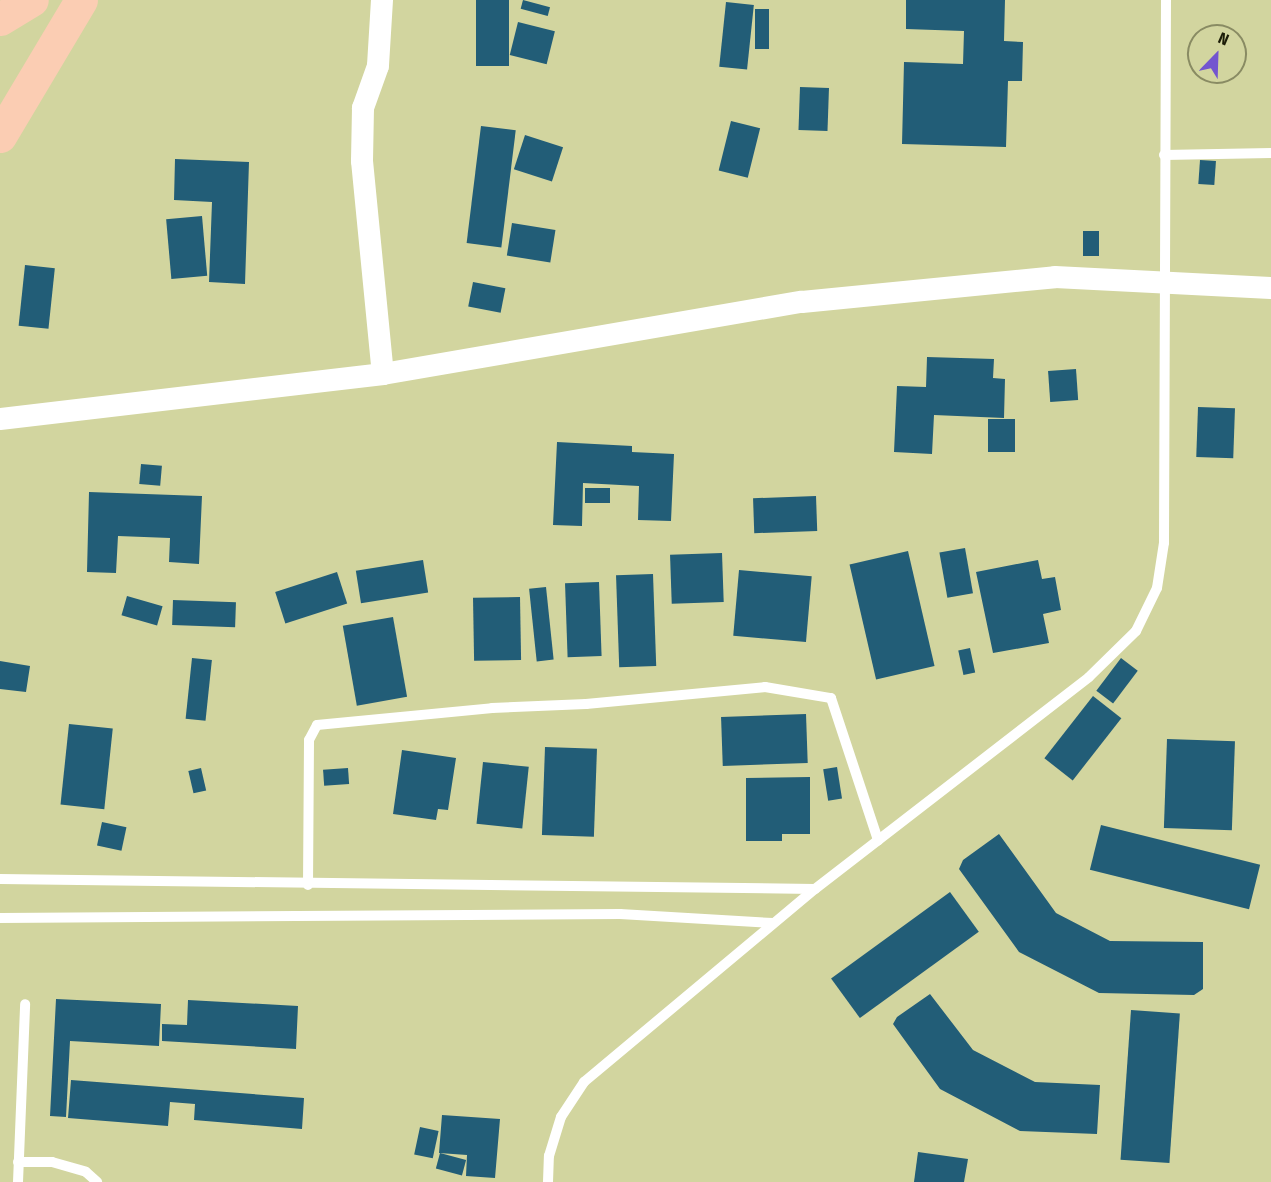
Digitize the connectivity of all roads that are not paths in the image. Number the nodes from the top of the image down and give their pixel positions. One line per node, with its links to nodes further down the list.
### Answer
1 (32, 0): 5 (main road)
2 (81, 0): 6 (main road)
3 (382, 0): 11 (street)
4 (1166, 0): 8 (lane)
5 (0, 19)
6 (0, 136)
7 (1271, 153): 8 (lane)
8 (1164, 155): 9 (lane)
9 (1164, 280): 10 (street); 11 (street); 13 (lane)
10 (1271, 288)
11 (383, 374): 12 (street)
12 (0, 419)
13 (878, 840): 15 (lane); 16 (lane)
14 (0, 879): 15 (lane)
15 (308, 885): 16 (lane)
16 (815, 890): 18 (lane)
17 (0, 918): 18 (lane)
18 (773, 923): 23 (lane)
19 (25, 1004): 20 (lane)
20 (18, 1162): 21 (lane); 22 (lane)
21 (18, 1182)
22 (97, 1182)
23 (548, 1182)

